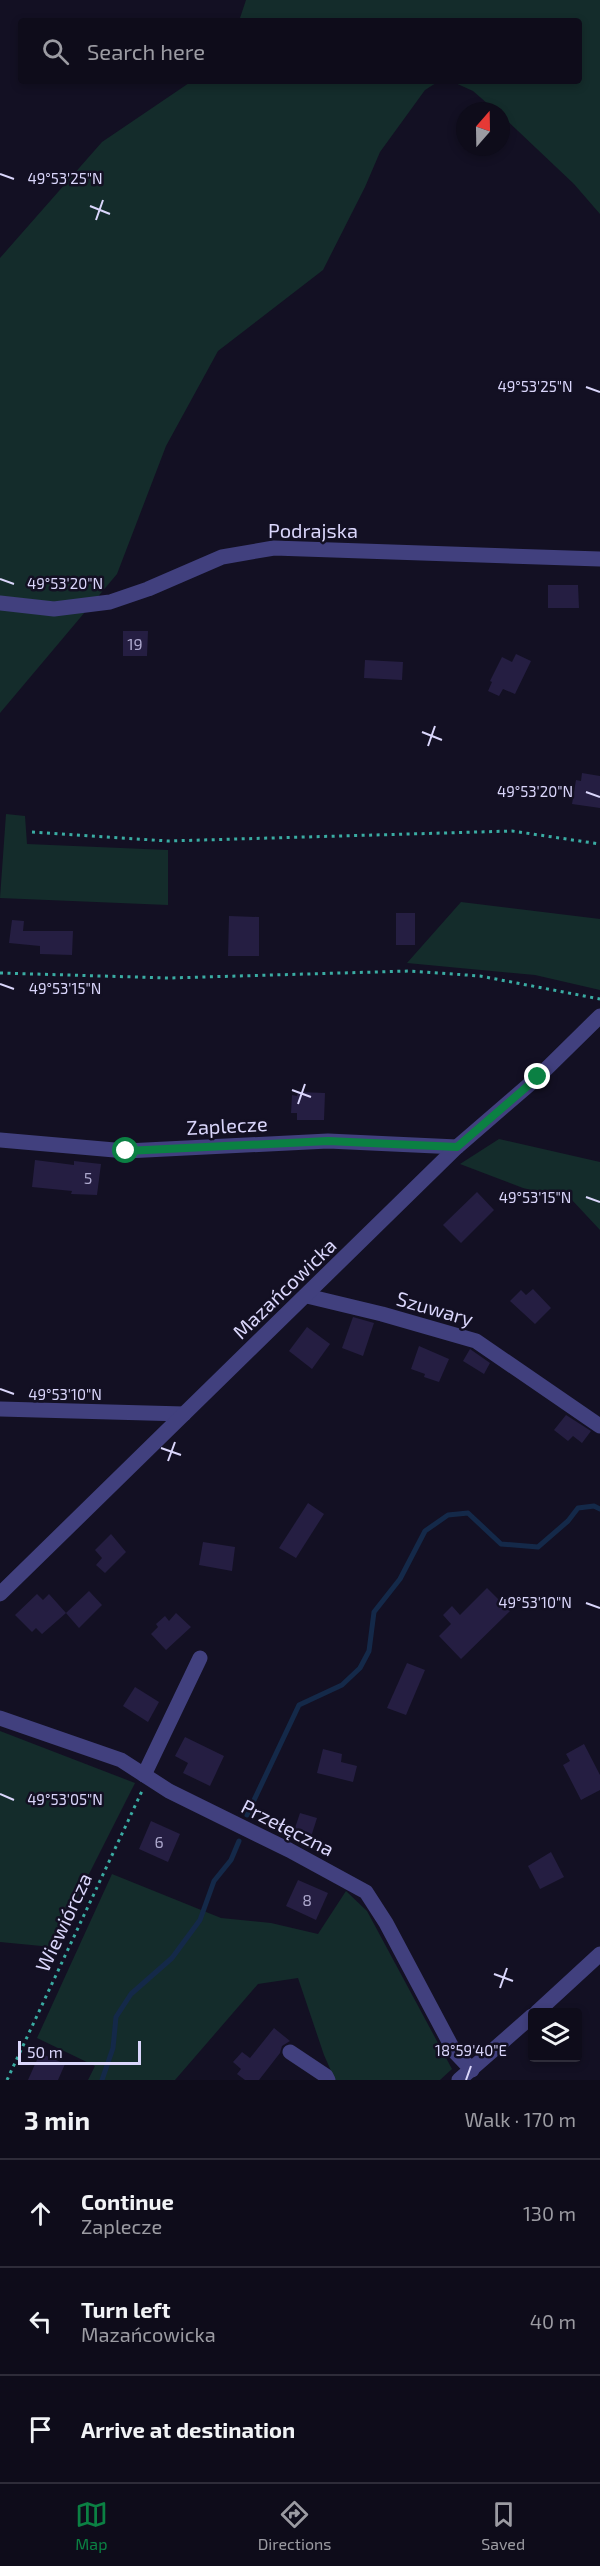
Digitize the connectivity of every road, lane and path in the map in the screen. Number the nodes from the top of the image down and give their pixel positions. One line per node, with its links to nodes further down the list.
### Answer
1 (600, 559): 2 (street, Podrajska)
2 (0, 603)
3 (32, 832): 4 (path)
4 (600, 844)
5 (0, 973): 6 (path)
6 (600, 999)
7 (600, 1016): 9 (street, Mazańcowicka)
8 (0, 1140): 9 (street, Zaplecze)
9 (457, 1147): 10 (street, Mazańcowicka)
10 (307, 1296): 12 (street, Mazańcowicka); 13 (street, Szuwary)
11 (0, 1409): 12 (street)
12 (184, 1414): 14 (street, Mazańcowicka)
13 (600, 1426)
14 (0, 1594)
15 (200, 1658): 17 (street)
16 (0, 1718): 17 (street, Przełęczna)
17 (146, 1777): 22 (street, Przełęczna); 23 (path, Wiewiórcza)
18 (600, 1954): 19 (street)
19 (542, 2008)
20 (528, 2020): 22 (street)
21 (290, 2052): 24 (street)
22 (472, 2070): 25 (street)
23 (7, 2080)
24 (327, 2080)
25 (459, 2080)

